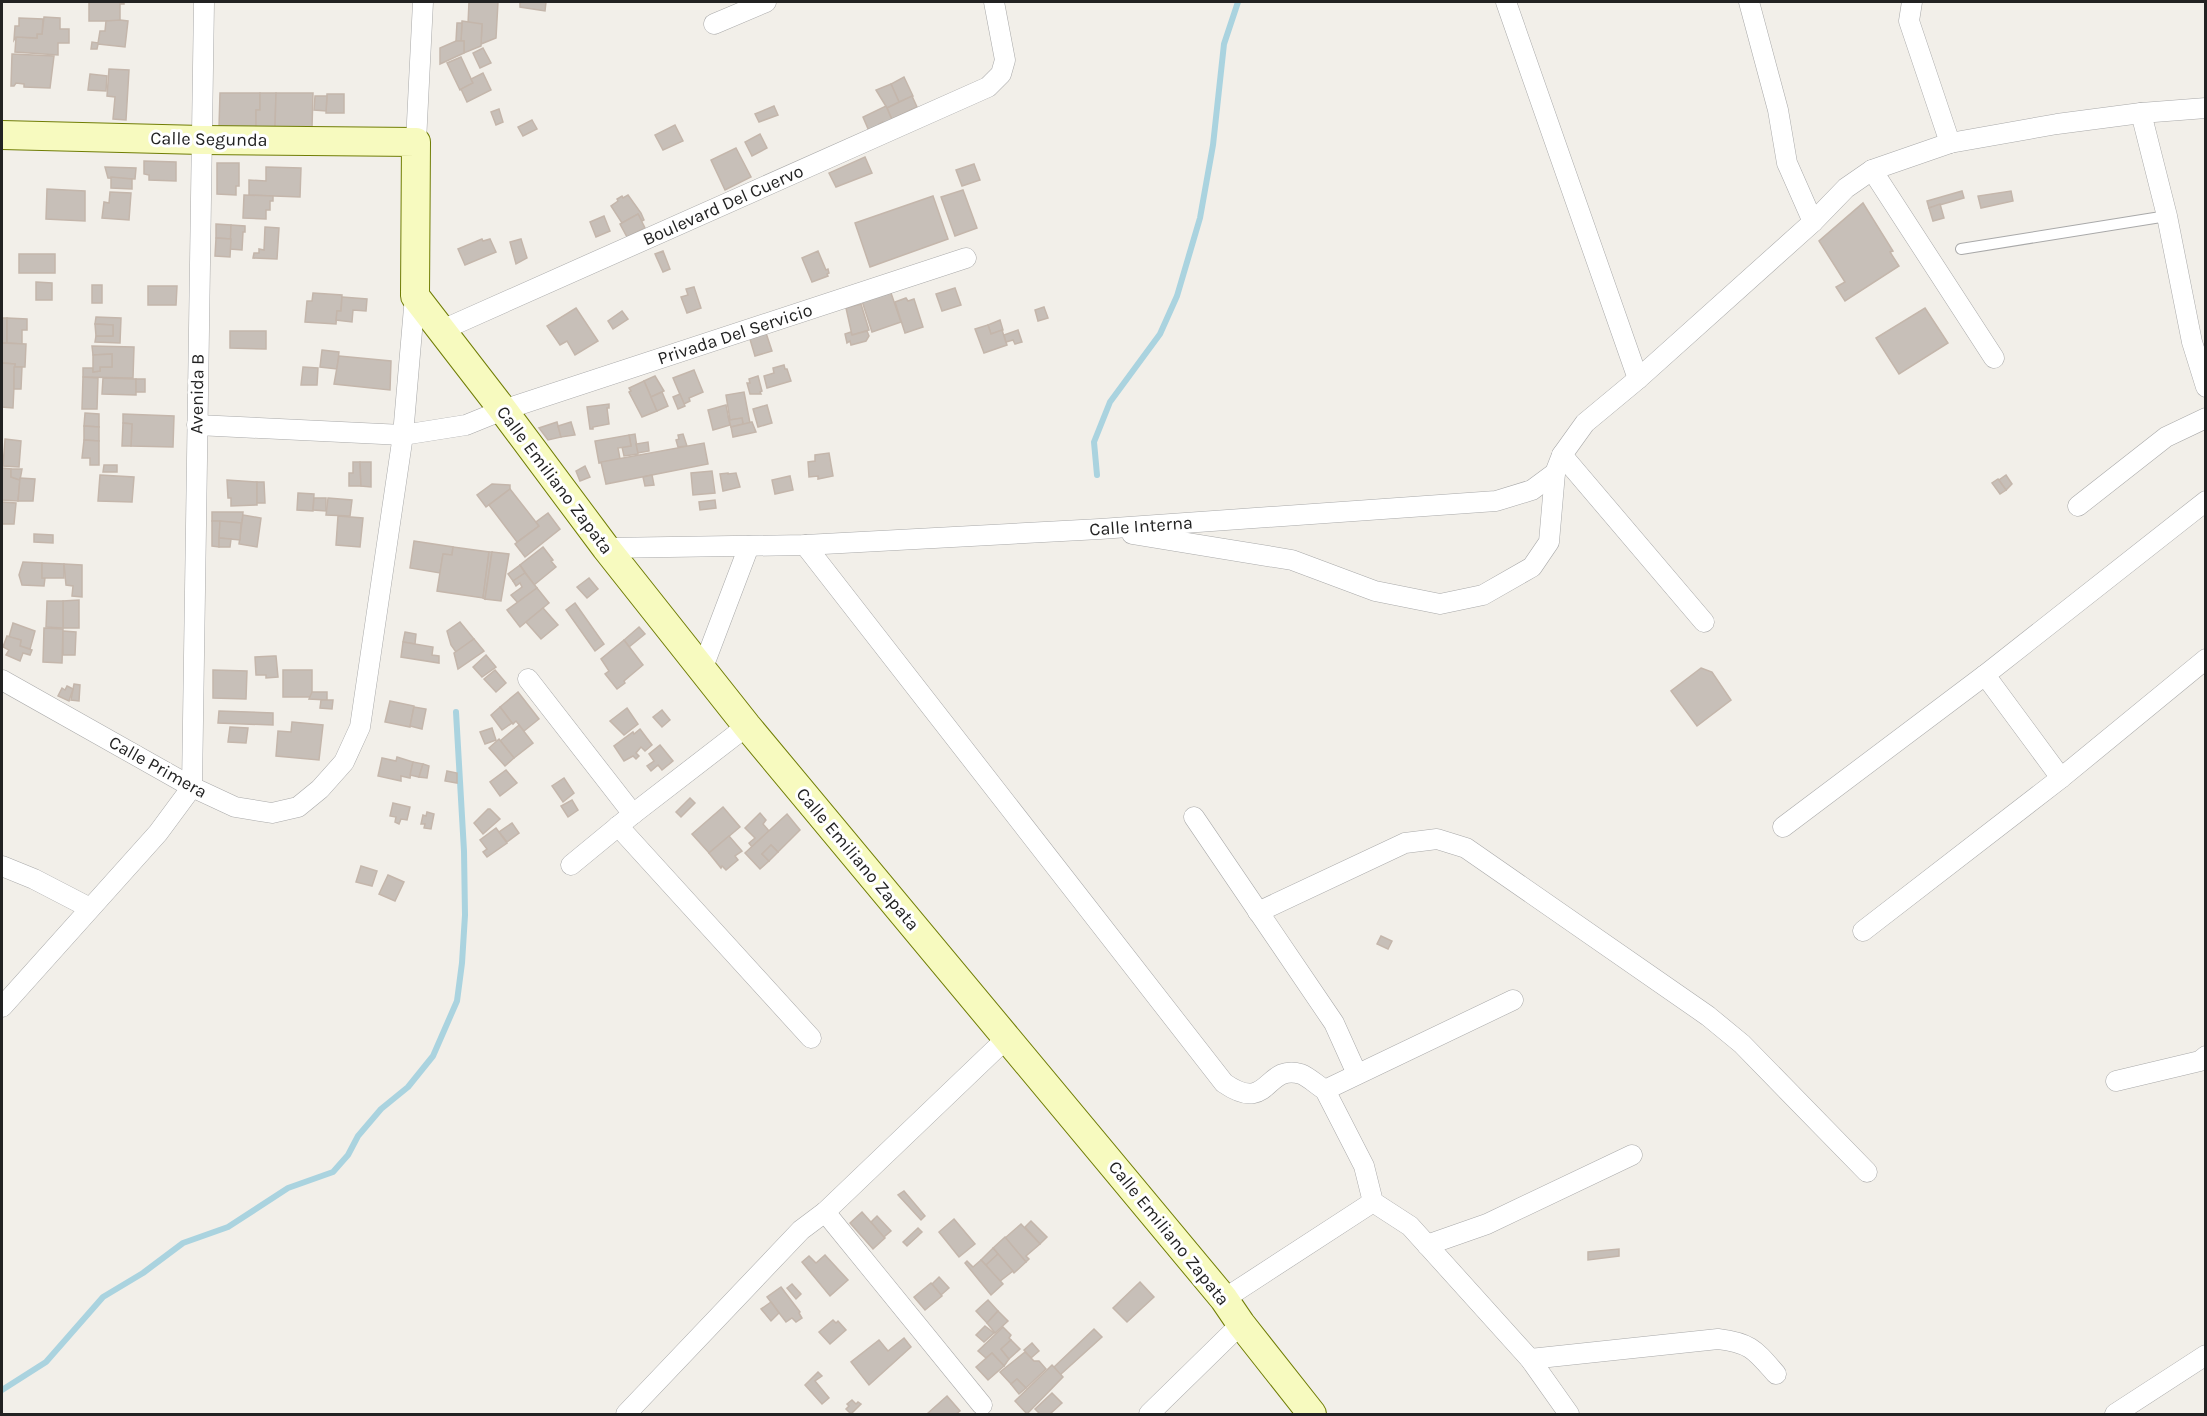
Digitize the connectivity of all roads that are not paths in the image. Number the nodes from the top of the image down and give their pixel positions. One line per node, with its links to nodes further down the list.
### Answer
1 (204, 2): 12 (street, Avenida B)
2 (423, 2): 13 (street)
3 (766, 2): 8 (street)
4 (994, 2): 21 (street, Boulevard Del Cuervo)
5 (1506, 2): 23 (street)
6 (1749, 2): 17 (street)
7 (1912, 2): 14 (street)
8 (714, 24)
9 (2205, 108): 10 (street)
10 (2141, 113): 14 (street); 16 (street)
11 (2, 135): 12 (main road, Calle Segunda)
12 (202, 140): 13 (main road, Calle Segunda); 27 (street, Avenida B)
13 (416, 142): 20 (main road)
14 (1950, 143): 15 (street)
15 (1872, 170): 17 (street); 22 (street)
16 (2167, 216): 18 (lane); 24 (street)
17 (1813, 222): 23 (street)
18 (1961, 249)
19 (966, 258): 25 (street, Privada Del Servicio)
20 (415, 296): 21 (main road, Calle Emiliano Zapata); 28 (street)
21 (442, 330): 25 (main road, Calle Emiliano Zapata)
22 (1994, 358)
23 (1638, 379): 29 (street)
24 (2205, 387)
25 (503, 410): 28 (street, Privada Del Servicio); 35 (main road, Calle Emiliano Zapata)
26 (2205, 418): 31 (street)
27 (197, 425): 28 (street, Privada Del Servicio); 44 (street, Avenida B)
28 (403, 435): 44 (street, Calle Primera)
29 (1559, 464): 32 (street, Calle Interna); 32 (street); 36 (street)
30 (2205, 501): 39 (street)
31 (2078, 506)
32 (1100, 529): 33 (street, Calle Interna)
33 (805, 545): 34 (street, Calle Interna); 60 (street)
34 (748, 546): 35 (street, Calle Interna); 38 (street)
35 (606, 548): 38 (main road, Calle Emiliano Zapata)
36 (1704, 622)
37 (2205, 659): 43 (street)
38 (702, 670): 42 (main road, Calle Emiliano Zapata)
39 (1985, 675): 43 (street); 47 (street)
40 (2, 680): 44 (street, Calle Primera)
41 (528, 680): 46 (street)
42 (747, 726): 46 (street); 55 (main road, Calle Emiliano Zapata)
43 (2061, 778): 52 (street)
44 (192, 787): 50 (street)
45 (1194, 817): 51 (street)
46 (626, 820): 48 (street); 56 (street)
47 (1783, 827)
48 (571, 865)
49 (2, 866): 50 (street)
50 (90, 908): 54 (street)
51 (1258, 912): 58 (street); 62 (street)
52 (1863, 931)
53 (1513, 1000): 58 (street)
54 (2, 1007)
55 (1008, 1037): 64 (street); 66 (main road, Calle Emiliano Zapata)
56 (812, 1038)
57 (2205, 1056): 59 (street)
58 (1357, 1074): 60 (street)
59 (2116, 1081)
60 (1325, 1090): 63 (street)
61 (1632, 1155): 65 (street)
62 (1867, 1172)
63 (1372, 1202): 65 (street); 66 (street)
64 (825, 1212): 71 (street); 72 (street)
65 (1427, 1245): 69 (street)
66 (1224, 1299): 67 (main road, Calle Emiliano Zapata)
67 (1241, 1323): 73 (street); 74 (main road, Calle Emiliano Zapata)
68 (2205, 1355): 76 (street)
69 (1530, 1359): 70 (street); 75 (street)
70 (1776, 1374)
71 (982, 1405)
72 (626, 1414)
73 (1149, 1414)
74 (1312, 1414)
75 (1569, 1414)
76 (2115, 1414)

